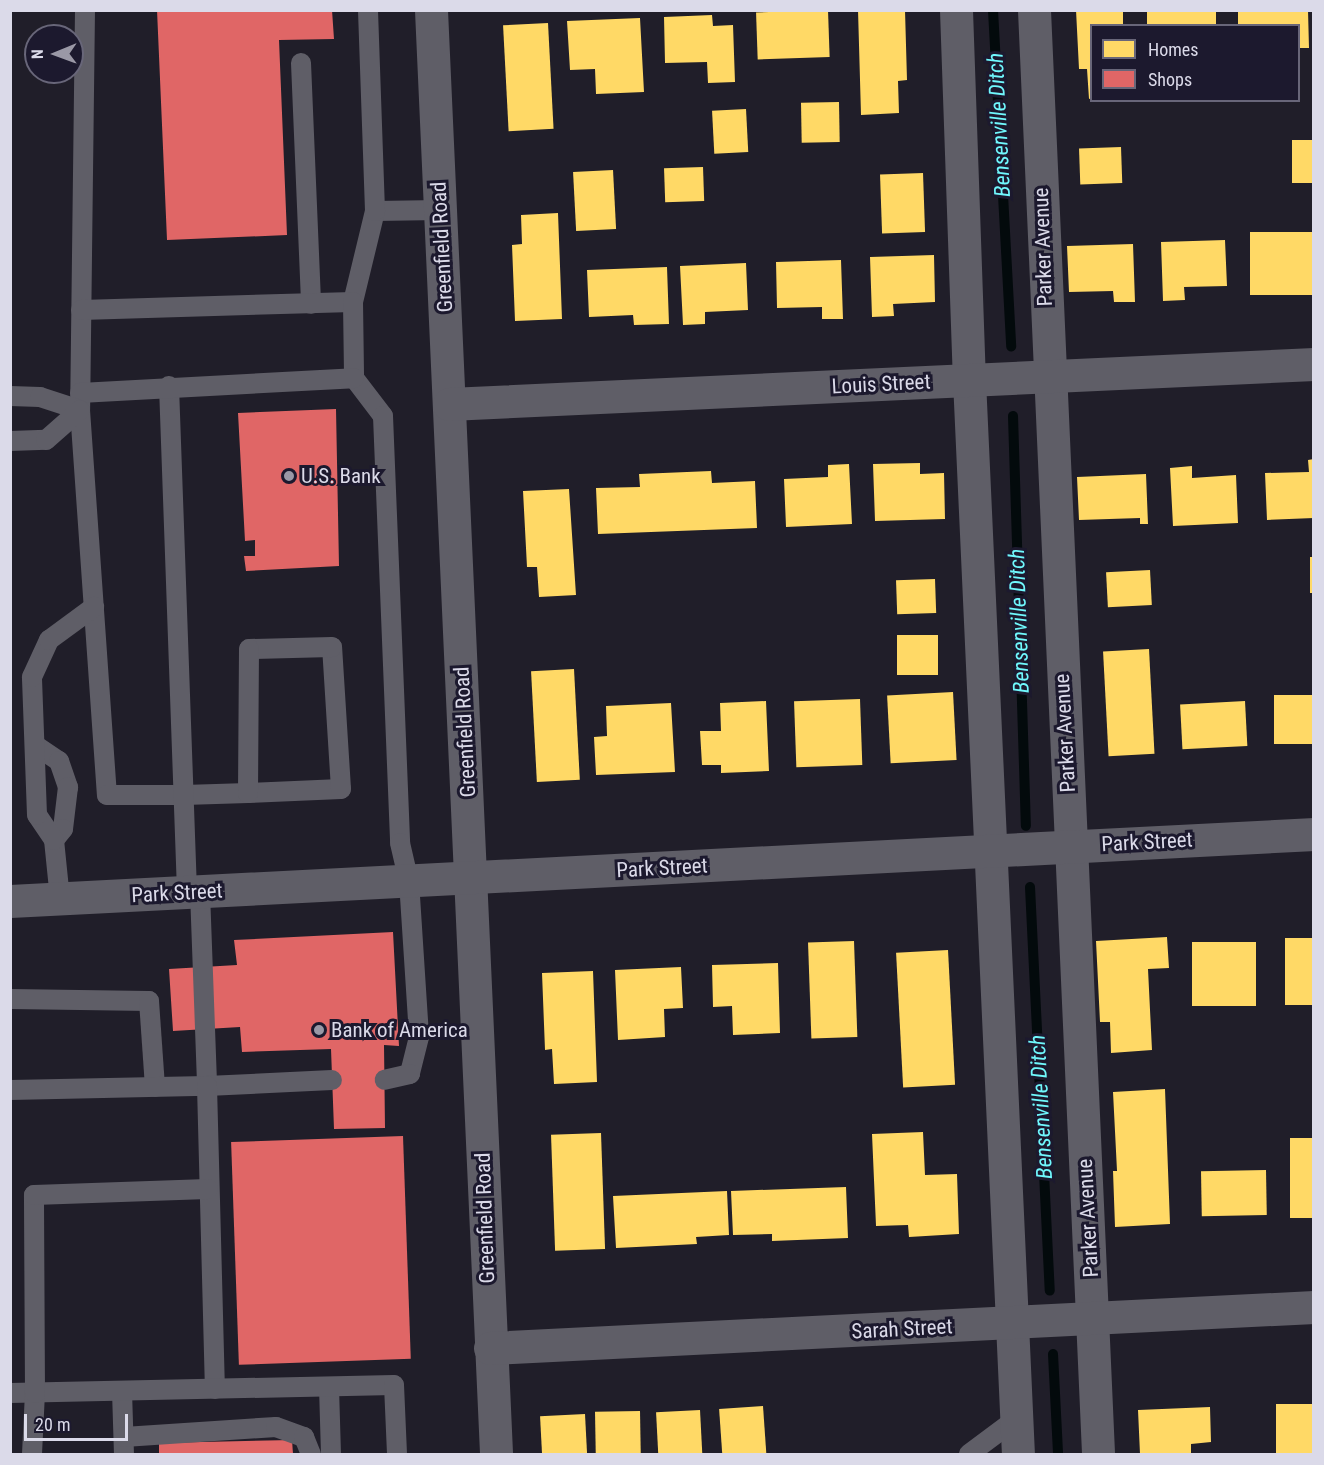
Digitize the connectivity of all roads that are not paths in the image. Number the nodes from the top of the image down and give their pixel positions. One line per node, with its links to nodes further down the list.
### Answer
1 (85, 10): 11 (lane)
2 (368, 10): 8 (lane)
3 (431, 10): 7 (street, Greenfield Road)
4 (956, 10): 15 (street)
5 (1034, 10): 13 (street, Parker Avenue)
6 (301, 63): 10 (lane)
7 (440, 210): 8 (lane); 19 (street, Greenfield Road)
8 (375, 211): 9 (lane)
9 (353, 302): 10 (lane); 14 (lane)
10 (311, 304): 11 (lane)
11 (81, 310): 18 (lane)
12 (1314, 364): 13 (street, Louis Street)
13 (1048, 376): 15 (street, Louis Street); 27 (street, Parker Avenue)
14 (354, 378): 16 (lane); 30 (lane)
15 (969, 380): 19 (street, Louis Street); 28 (street)
16 (169, 386): 18 (lane); 24 (lane)
17 (10, 396): 18 (lane)
18 (80, 401): 20 (lane); 21 (lane)
19 (449, 404): 29 (street, Greenfield Road)
20 (10, 441)
21 (94, 607): 22 (lane); 24 (lane)
22 (35, 745): 26 (lane); 26 (lane)
23 (248, 793): 23 (lane); 24 (lane)
24 (184, 795): 31 (lane)
25 (1314, 834): 27 (street, Park Street)
26 (54, 840): 32 (lane)
27 (1071, 846): 28 (street, Park Street); 42 (street, Parker Avenue)
28 (992, 850): 29 (street, Park Street); 43 (street)
29 (472, 878): 30 (street, Park Street); 44 (street, Greenfield Road)
30 (408, 881): 31 (street, Park Street); 36 (lane)
31 (194, 892): 32 (street, Park Street); 37 (lane)
32 (60, 899): 33 (street, Park Street)
33 (10, 901)
34 (10, 999): 38 (lane)
35 (332, 1080): 37 (lane)
36 (384, 1080)
37 (207, 1086): 38 (lane); 40 (lane)
38 (155, 1087): 39 (lane)
39 (10, 1090)
40 (208, 1189): 46 (lane); 49 (lane)
41 (1314, 1307): 42 (street, Sarah Street)
42 (1093, 1319): 43 (street, Sarah Street); 59 (street, Parker Avenue)
43 (1012, 1324): 44 (street, Sarah Street); 50 (street)
44 (490, 1348): 56 (street, Greenfield Road)
45 (329, 1387): 46 (lane); 54 (lane); 55 (lane)
46 (215, 1389): 47 (lane)
47 (122, 1391): 49 (lane); 51 (lane)
48 (10, 1393): 49 (lane)
49 (35, 1393): 52 (lane)
50 (1016, 1419): 57 (lane); 58 (street)
51 (124, 1446): 53 (lane)
52 (32, 1455)
53 (311, 1455)
54 (331, 1455)
55 (396, 1455)
56 (496, 1455)
57 (969, 1455)
58 (1018, 1455)
59 (1098, 1455)

